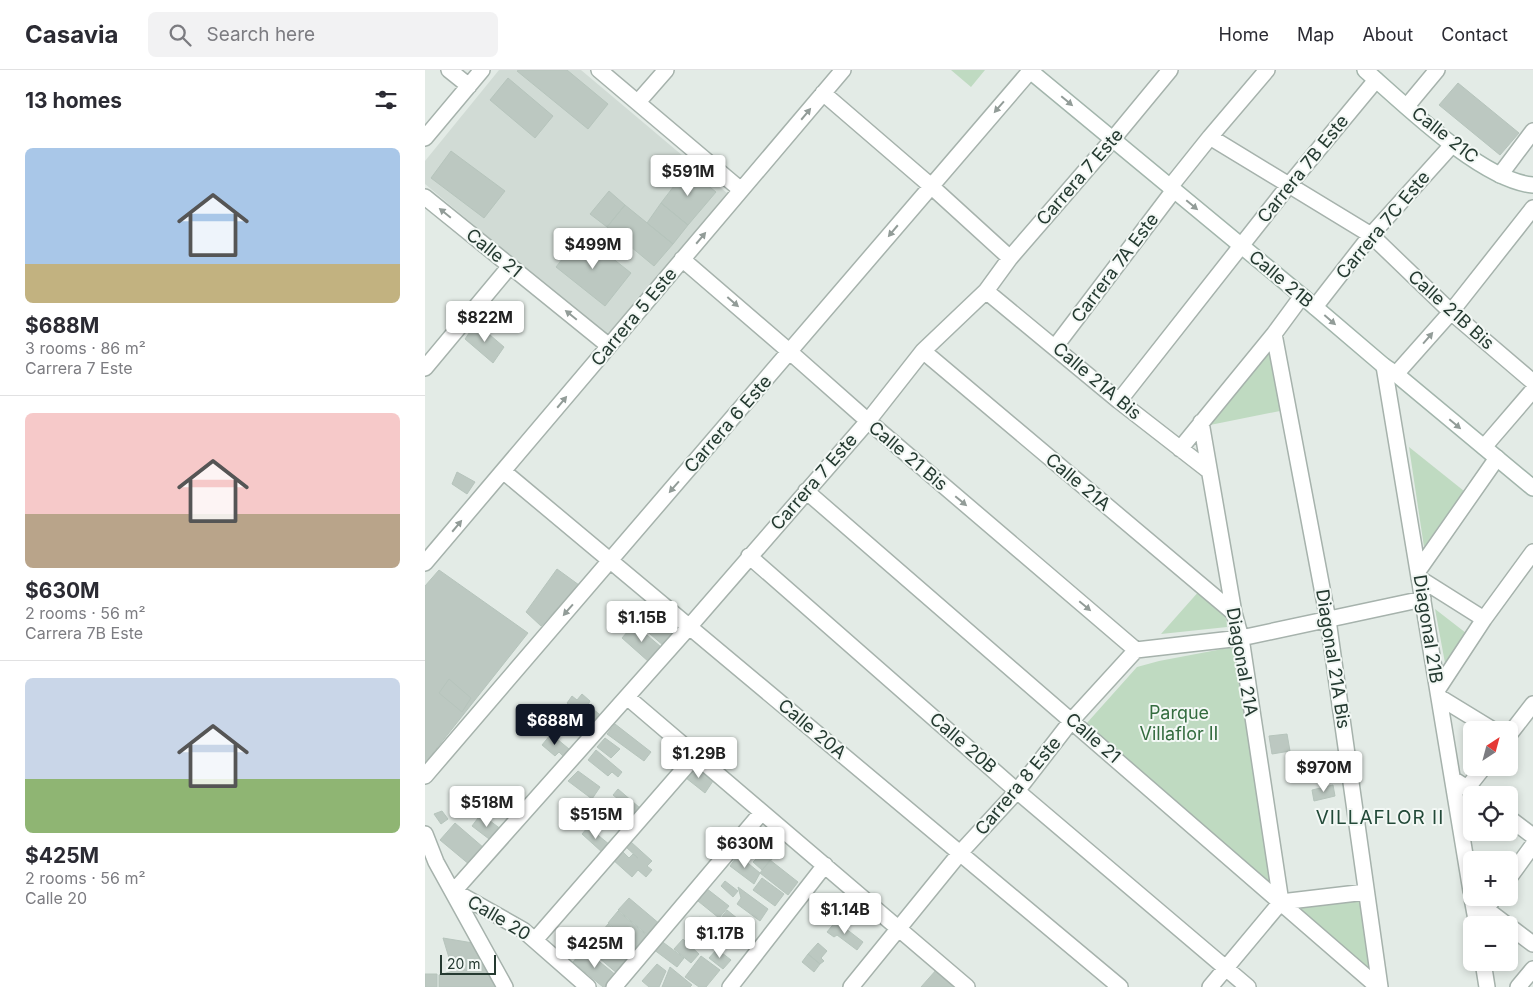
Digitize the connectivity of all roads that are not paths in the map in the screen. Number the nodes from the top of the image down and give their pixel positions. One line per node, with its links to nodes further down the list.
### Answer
1 (449, 70): 12 (street)
2 (482, 70): 12 (street)
3 (599, 70): 14 (street)
4 (666, 70): 14 (street)
5 (843, 70): 13 (street, Carrera 5 Este)
6 (1030, 70): 19 (street, Calle 21B, one-way to 19); 24 (street, Carrera 6 Este, one-way to 24)
7 (1169, 70): 19 (street, Carrera 7 Este)
8 (1267, 70): 17 (street, Carrera 7A Este)
9 (1365, 70): 11 (street, Calle 21C)
10 (1437, 70): 15 (street)
11 (1376, 80): 15 (street, Calle 21C); 22 (street, Carrera 7B Este)
12 (469, 86): 18 (street)
13 (823, 93): 24 (street); 26 (street, Carrera 5 Este, one-way to 13)
14 (638, 102): 26 (street)
15 (1407, 106): 20 (street, Calle 21C)
16 (1533, 131): 21 (street)
17 (1210, 137): 22 (street, Calle 21B Bis); 25 (street, Carrera 7A Este)
18 (425, 138)
19 (1113, 139): 25 (street, Calle 21B); 31 (street, Carrera 7 Este)
20 (1452, 144): 21 (street, Calle 21C); 29 (street, Carrera 7C Este)
21 (1500, 176): 23 (street, Calle 21C)
22 (1289, 185): 29 (street, Calle 21B Bis); 30 (street, Carrera 7B Este)
23 (1533, 185)
24 (931, 186): 31 (street); 42 (street, Carrera 6 Este, one-way to 42)
25 (1172, 188): 30 (street, Calle 21B, one-way to 30); 40 (street, Carrera 7A Este)
26 (741, 190): 32 (street, Carrera 5 Este, one-way to 26)
27 (425, 197): 33 (street, Calle 21, one-way to 27)
28 (1533, 208): 37 (street)
29 (1371, 235): 36 (street, Carrera 7C Este); 37 (street, Calle 21B Bis)
30 (1241, 246): 35 (street, Calle 21B); 47 (street, Carrera 7B Este)
31 (1010, 258): 34 (street, Carrera 7 Este)
32 (682, 259): 39 (street, Carrera 5 Este); 42 (street, Calle 21 Bis, one-way to 42)
33 (510, 266): 39 (street, Calle 21, one-way to 33); 43 (street)
34 (986, 291): 40 (street, Calle 21A Bis); 41 (street, Carrera 7 Este)
35 (1301, 296): 36 (street, Calle 21B); 38 (street)
36 (1315, 307): 44 (street, Calle 21B, one-way to 44)
37 (1451, 312): 44 (street, one-way to 37); 45 (street, Calle 21B Bis)
38 (1274, 334): 49 (street); 65 (street, Diagonal 21A Bis)
39 (609, 346): 53 (street, Carrera 5 Este, one-way to 39)
40 (1055, 347): 47 (street, Calle 21A Bis)
41 (923, 351): 48 (street, Carrera 7 Este); 63 (street, Calle 21A)
42 (790, 352): 48 (street, Calle 21 Bis); 59 (street, Carrera 6 Este, one-way to 59)
43 (425, 368)
44 (1390, 370): 50 (street, Calle 21B, one-way to 50); 61 (street, Diagonal 21B)
45 (1533, 382)
46 (1533, 390): 50 (street)
47 (1119, 401): 51 (street, Calle 21A Bis)
48 (868, 421): 56 (street, Carrera 7 Este); 68 (street, Calle 21 Bis, one-way to 68)
49 (1201, 422): 51 (street); 54 (street, Diagonal 21A)
50 (1484, 447): 52 (street, Calle 21B)
51 (1180, 449): 54 (street, Calle 21A Bis)
52 (1497, 458): 55 (street, Calle 21B); 61 (street)
53 (503, 471): 59 (street, Calle 20A); 60 (street, Carrera 5 Este, one-way to 53)
54 (1209, 471): 63 (street, Diagonal 21A)
55 (1533, 488)
56 (806, 491): 58 (street, Carrera 7 Este); 72 (street, Calle 21)
57 (1533, 552): 64 (street)
58 (749, 556): 66 (street, Carrera 7 Este); 79 (street, Calle 20B)
59 (610, 561): 66 (street, Calle 20A); 76 (street, Carrera 6 Este, one-way to 76)
60 (425, 563)
61 (1419, 575): 62 (street, Diagonal 21B); 64 (street)
62 (1423, 599): 65 (street); 69 (street, Diagonal 21B)
63 (1234, 613): 67 (street, Diagonal 21A)
64 (1484, 619): 69 (street)
65 (1328, 620): 67 (street); 91 (street, Diagonal 21A Bis)
66 (689, 627): 70 (street, Carrera 7 Este); 86 (street, Calle 20A)
67 (1241, 638): 68 (street); 92 (street, Diagonal 21A)
68 (1136, 650): 72 (street, Carrera 8 Este)
69 (1438, 693): 73 (street); 77 (street, Diagonal 21B)
70 (627, 697): 75 (street); 90 (street, Carrera 7 Este)
71 (1533, 704): 74 (street)
72 (1072, 720): 79 (street, Carrera 8 Este); 92 (street, Calle 21)
73 (1480, 721)
74 (1518, 723)
75 (696, 755): 80 (street); 95 (street)
76 (425, 776)
77 (1453, 779): 78 (street); 85 (street, Diagonal 21B)
78 (1465, 786)
79 (1017, 791): 86 (street, Carrera 8 Este); 97 (street, Calle 20B)
80 (762, 812): 88 (street); 102 (street)
81 (1518, 825): 83 (street)
82 (425, 834): 87 (street)
83 (1533, 836)
84 (1533, 845): 89 (street)
85 (1465, 851)
86 (960, 853): 93 (street, Carrera 8 Este); 106 (street, Calle 20A)
87 (431, 860): 90 (street)
88 (825, 865): 93 (street); 103 (street)
89 (1518, 866)
90 (453, 891): 95 (street, Calle 20); 100 (street)
91 (1366, 892): 92 (street); 109 (street, Diagonal 21A Bis)
92 (1281, 902): 97 (street); 109 (street, Calle 21)
93 (899, 929): 104 (street, Carrera 8 Este); 105 (street)
94 (1518, 933): 96 (street)
95 (535, 940): 101 (street, Calle 20)
96 (1533, 944)
97 (1225, 969): 107 (street); 108 (street, Calle 20B)
98 (1533, 969): 111 (street)
99 (1484, 971): 110 (street)
100 (505, 987)
101 (588, 987)
102 (614, 987)
103 (730, 987)
104 (851, 987)
105 (967, 987)
106 (1120, 987)
107 (1210, 987)
108 (1248, 987)
109 (1379, 987)
110 (1487, 987)
111 (1518, 987)

